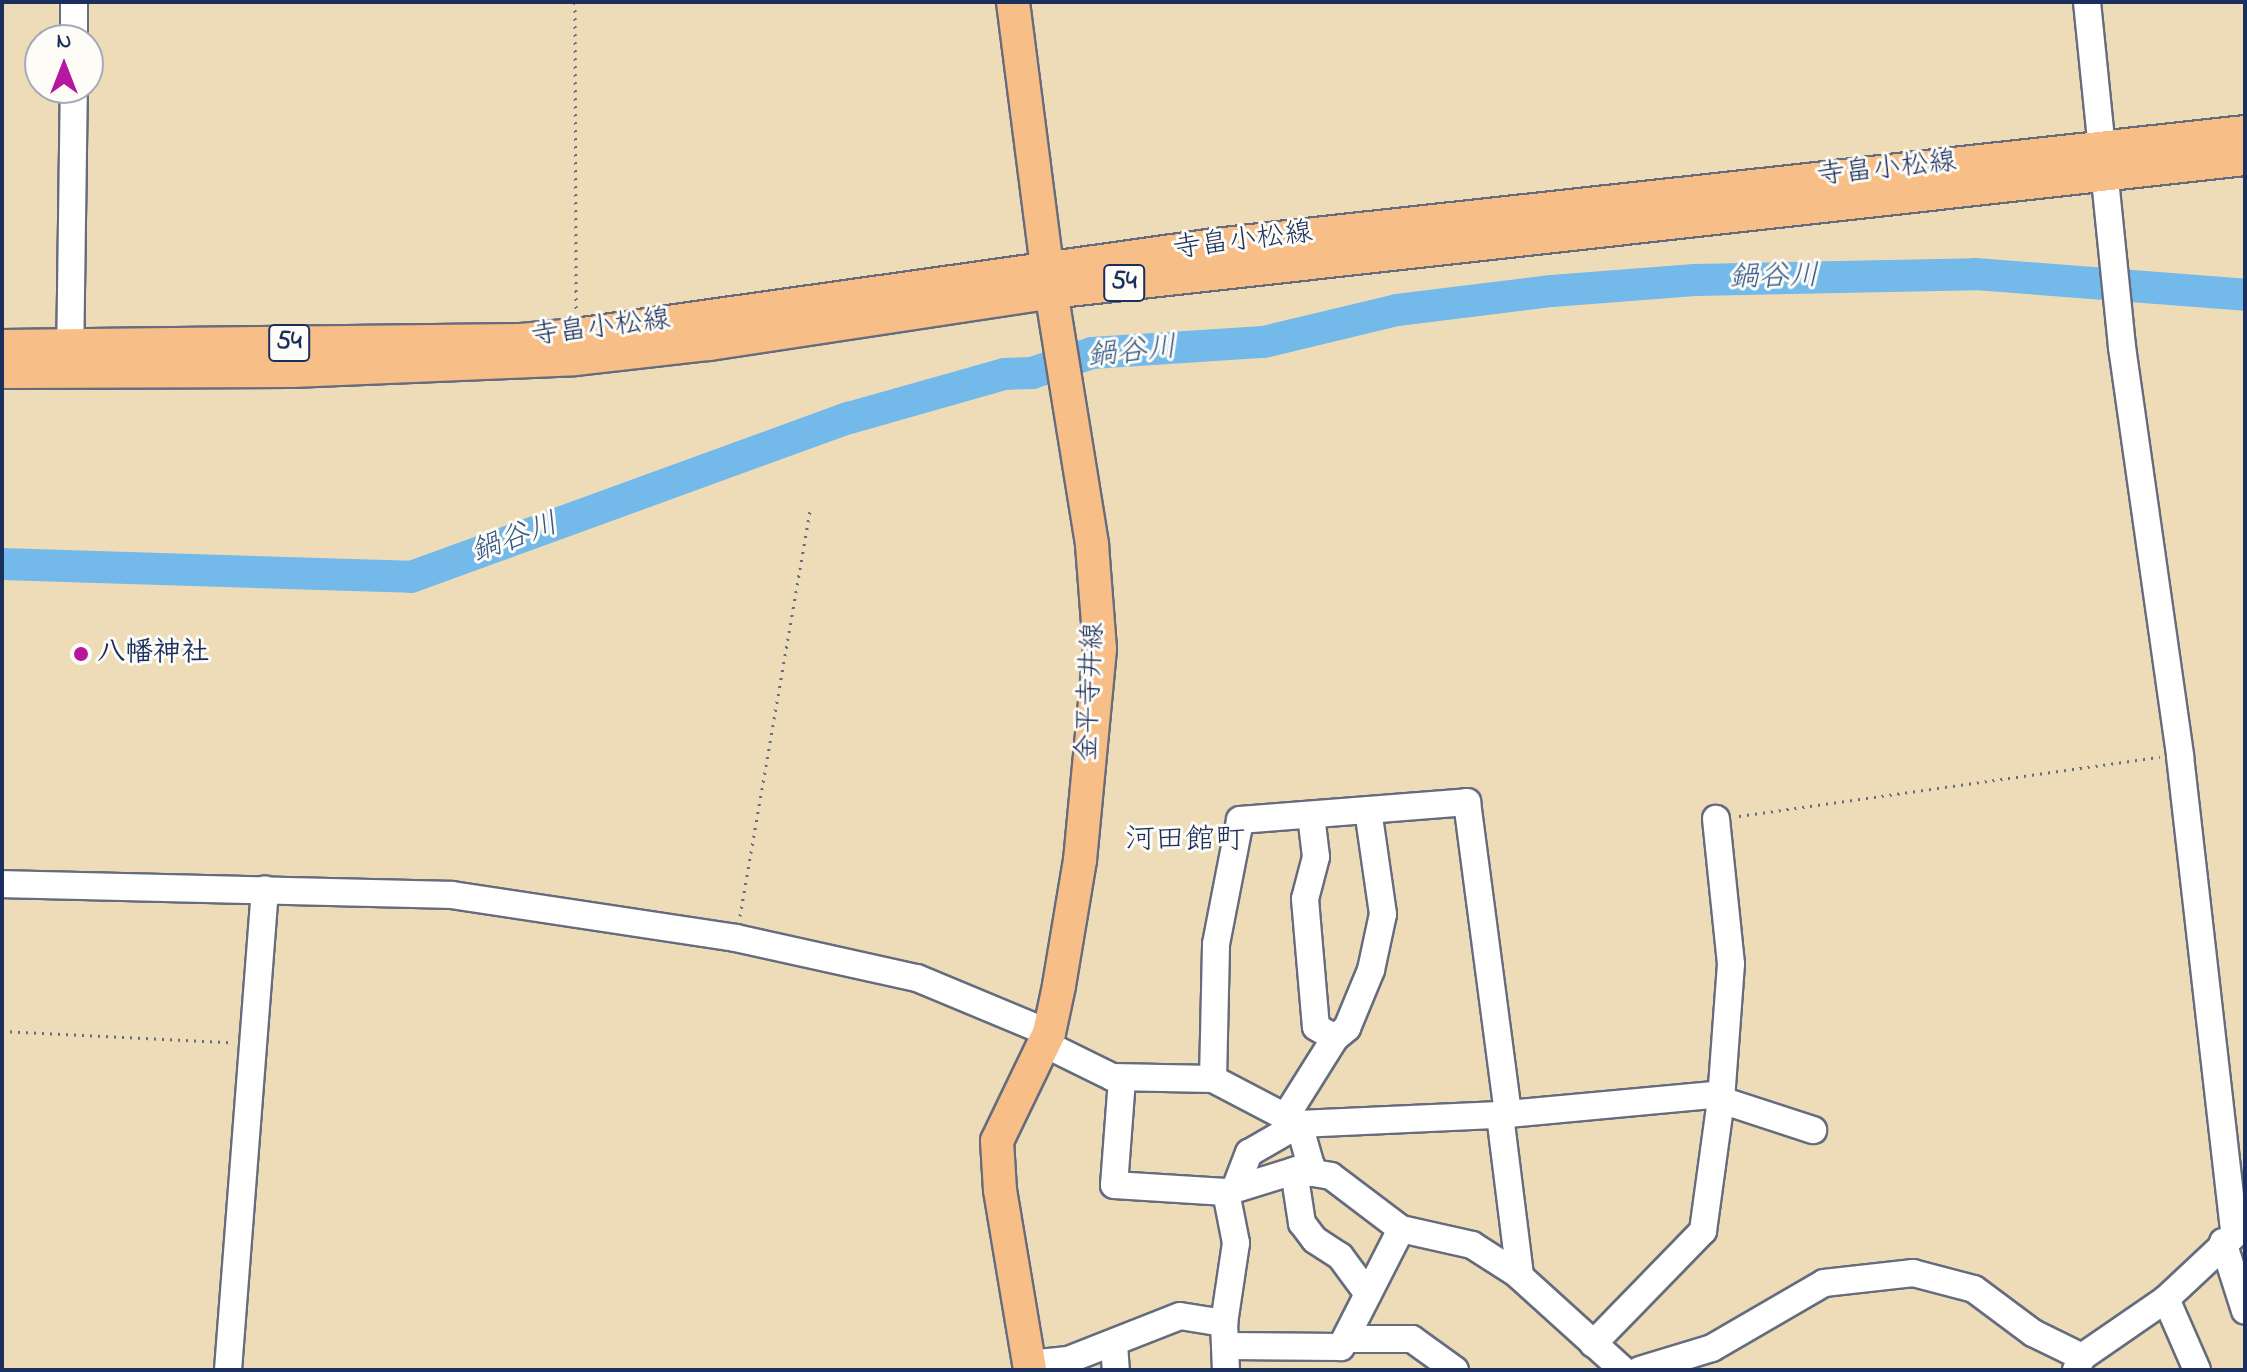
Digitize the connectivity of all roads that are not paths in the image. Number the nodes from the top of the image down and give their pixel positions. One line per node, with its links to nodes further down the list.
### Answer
1 (1013, 2): 7 (main road, 金平寺井線)
2 (2087, 2): 6 (street)
3 (74, 104): 9 (street)
4 (2245, 132): 6 (main road, 寺畠小松線 / 54)
5 (2245, 159): 6 (main road, 寺畠小松線 / 54)
6 (2104, 160): 7 (main road, 寺畠小松線 / 54); 27 (street)
7 (1049, 279): 9 (main road, 寺畠小松線 / 54); 9 (main road, 寺畠小松線 / 54); 16 (main road, 金平寺井線)
8 (2, 346): 9 (main road, 寺畠小松線 / 54)
9 (70, 358): 10 (main road, 寺畠小松線 / 54)
10 (2, 372)
11 (1368, 810): 12 (street); 17 (street); 21 (street)
12 (1311, 815): 17 (street); 19 (street)
13 (1716, 819): 20 (street)
14 (2, 884): 15 (street)
15 (265, 889): 16 (street); 38 (street)
16 (1046, 1038): 18 (street); 37 (main road, 金平寺井線)
17 (1335, 1038): 22 (street)
18 (1122, 1079): 19 (street); 25 (street)
19 (1213, 1079): 22 (street)
20 (1721, 1097): 21 (street); 23 (street); 33 (street)
21 (1504, 1114): 22 (street); 28 (street)
22 (1292, 1120): 24 (street); 25 (street)
23 (1813, 1130)
24 (1302, 1168): 25 (street); 26 (street); 29 (street)
25 (1231, 1190): 34 (street)
26 (1401, 1229): 28 (street); 29 (street)
27 (2234, 1233): 30 (street); 31 (street)
28 (1520, 1276): 33 (street)
29 (1368, 1294): 32 (street)
30 (2166, 1299): 36 (street); 42 (street)
31 (2245, 1311)
32 (1346, 1339): 34 (street); 39 (street)
33 (1593, 1344): 40 (street)
34 (1226, 1347): 35 (street)
35 (1115, 1357): 37 (street)
36 (2079, 1364): 41 (street)
37 (1030, 1367)
38 (228, 1370)
39 (1455, 1370)
40 (1623, 1370)
41 (1640, 1370)
42 (2197, 1370)

